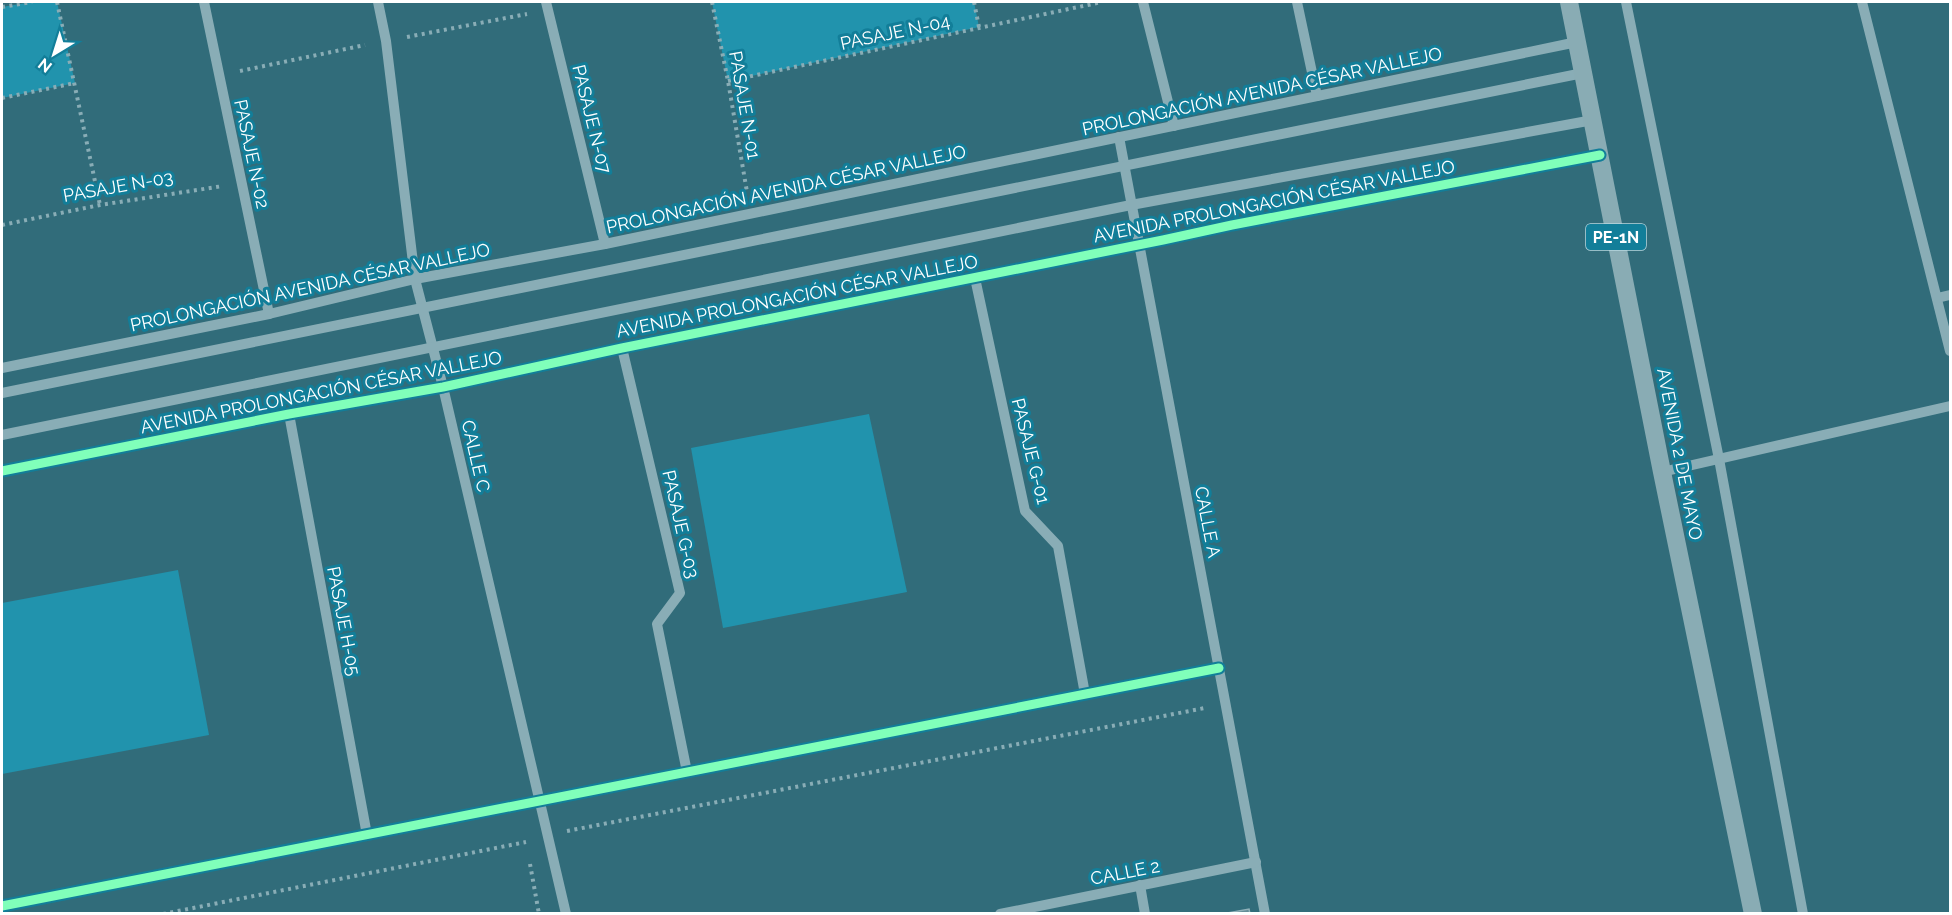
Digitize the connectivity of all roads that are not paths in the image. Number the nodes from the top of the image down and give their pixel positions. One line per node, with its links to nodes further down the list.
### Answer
1 (204, 2): 25 (street, PASAJE N-02)
2 (378, 2): 21 (street, CALLE C)
3 (1143, 2): 13 (street)
4 (1297, 2): 11 (street)
5 (1569, 2): 9 (highway, AVENIDA 2 DE MAYO / PE-1N)
6 (1626, 2): 35 (street)
7 (1862, 2): 23 (street)
8 (547, 5): 18 (street, PASAJE N-07)
9 (1577, 42): 10 (highway, AVENIDA 2 DE MAYO / PE-1N); 11 (street, PROLONGACIÓN AVENIDA CÉSAR VALLEJO)
10 (1583, 73): 12 (highway, AVENIDA 2 DE MAYO / PE-1N); 16 (street)
11 (1317, 96): 13 (street, PROLONGACIÓN AVENIDA CÉSAR VALLEJO)
12 (1593, 120): 15 (highway, AVENIDA 2 DE MAYO / PE-1N); 17 (street, AVENIDA PROLONGACIÓN CÉSAR VALLEJO)
13 (1174, 126): 14 (street, PROLONGACIÓN AVENIDA CÉSAR VALLEJO)
14 (1119, 137): 16 (street, CALLE A); 18 (street, PROLONGACIÓN AVENIDA CÉSAR VALLEJO)
15 (1600, 155): 19 (street, AVENIDA PROLONGACIÓN CÉSAR VALLEJO); 37 (highway, AVENIDA 2 DE MAYO / PE-1N)
16 (1124, 167): 17 (street, CALLE A); 24 (street)
17 (1131, 205): 19 (street, CALLE A); 27 (street, AVENIDA PROLONGACIÓN CÉSAR VALLEJO)
18 (605, 244): 21 (street, PROLONGACIÓN AVENIDA CÉSAR VALLEJO)
19 (1139, 245): 20 (street, AVENIDA PROLONGACIÓN CÉSAR VALLEJO); 38 (street, CALLE A)
20 (975, 278): 26 (street, AVENIDA PROLONGACIÓN CÉSAR VALLEJO); 39 (street, PASAJE G-01)
21 (415, 279): 24 (street, CALLE C); 25 (street, PROLONGACIÓN AVENIDA CÉSAR VALLEJO)
22 (1950, 294): 23 (street)
23 (1937, 298): 28 (street)
24 (422, 307): 27 (street, CALLE C); 31 (street)
25 (269, 314): 29 (street, PROLONGACIÓN AVENIDA CÉSAR VALLEJO)
26 (622, 348): 30 (street, AVENIDA PROLONGACIÓN CÉSAR VALLEJO); 40 (street, PASAJE G-03)
27 (433, 349): 30 (street, CALLE C); 34 (street, AVENIDA PROLONGACIÓN CÉSAR VALLEJO)
28 (1950, 351)
29 (2, 368)
30 (443, 387): 33 (street, AVENIDA PROLONGACIÓN CÉSAR VALLEJO); 41 (street, CALLE C)
31 (2, 393)
32 (1950, 406): 35 (street)
33 (289, 414): 36 (street, AVENIDA PROLONGACIÓN CÉSAR VALLEJO); 42 (street, PASAJE H-05)
34 (2, 435)
35 (1719, 459): 37 (street); 51 (street)
36 (2, 471)
37 (1662, 472): 50 (highway, AVENIDA 2 DE MAYO / PE-1N)
38 (1219, 668): 39 (street); 43 (street, CALLE A)
39 (1085, 694): 40 (street)
40 (687, 772): 41 (street)
41 (540, 801): 42 (street); 46 (street, CALLE C)
42 (367, 835): 45 (street)
43 (1256, 862): 44 (street, CALLE 2); 49 (street, CALLE A)
44 (1140, 885): 47 (street, CALLE 2); 48 (street)
45 (2, 906)
46 (566, 914)
47 (1000, 914)
48 (1145, 914)
49 (1265, 914)
50 (1753, 914)
51 (1803, 914)

